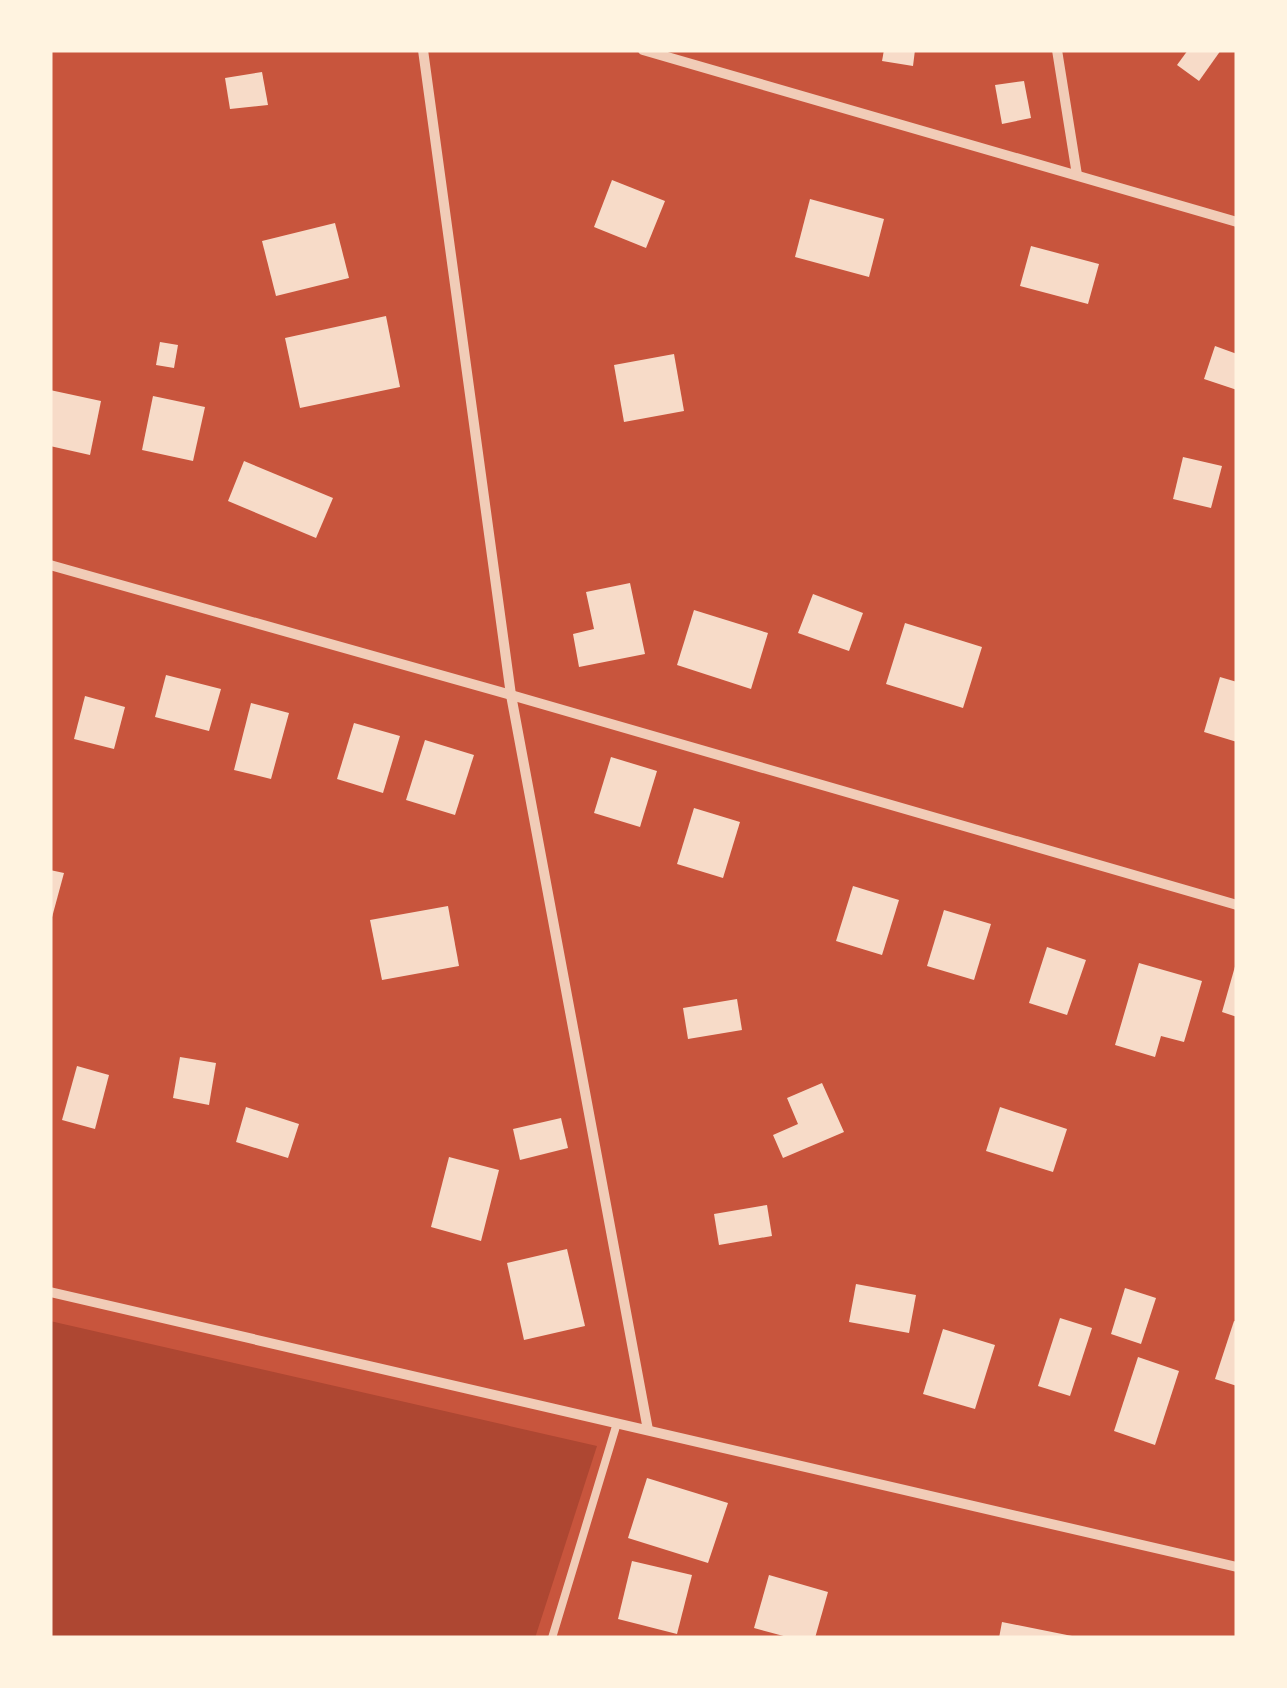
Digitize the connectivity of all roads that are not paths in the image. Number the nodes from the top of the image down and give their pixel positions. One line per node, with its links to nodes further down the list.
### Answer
1 (422, 50): 7 (street)
2 (643, 50): 4 (street)
3 (1057, 50): 4 (street)
4 (1077, 176): 5 (street)
5 (1237, 222)
6 (50, 565): 7 (street)
7 (511, 695): 8 (street); 11 (street)
8 (1237, 905)
9 (50, 1292): 10 (street)
10 (616, 1422): 11 (street); 13 (lane)
11 (648, 1430): 12 (street)
12 (1237, 1566)
13 (552, 1638)

